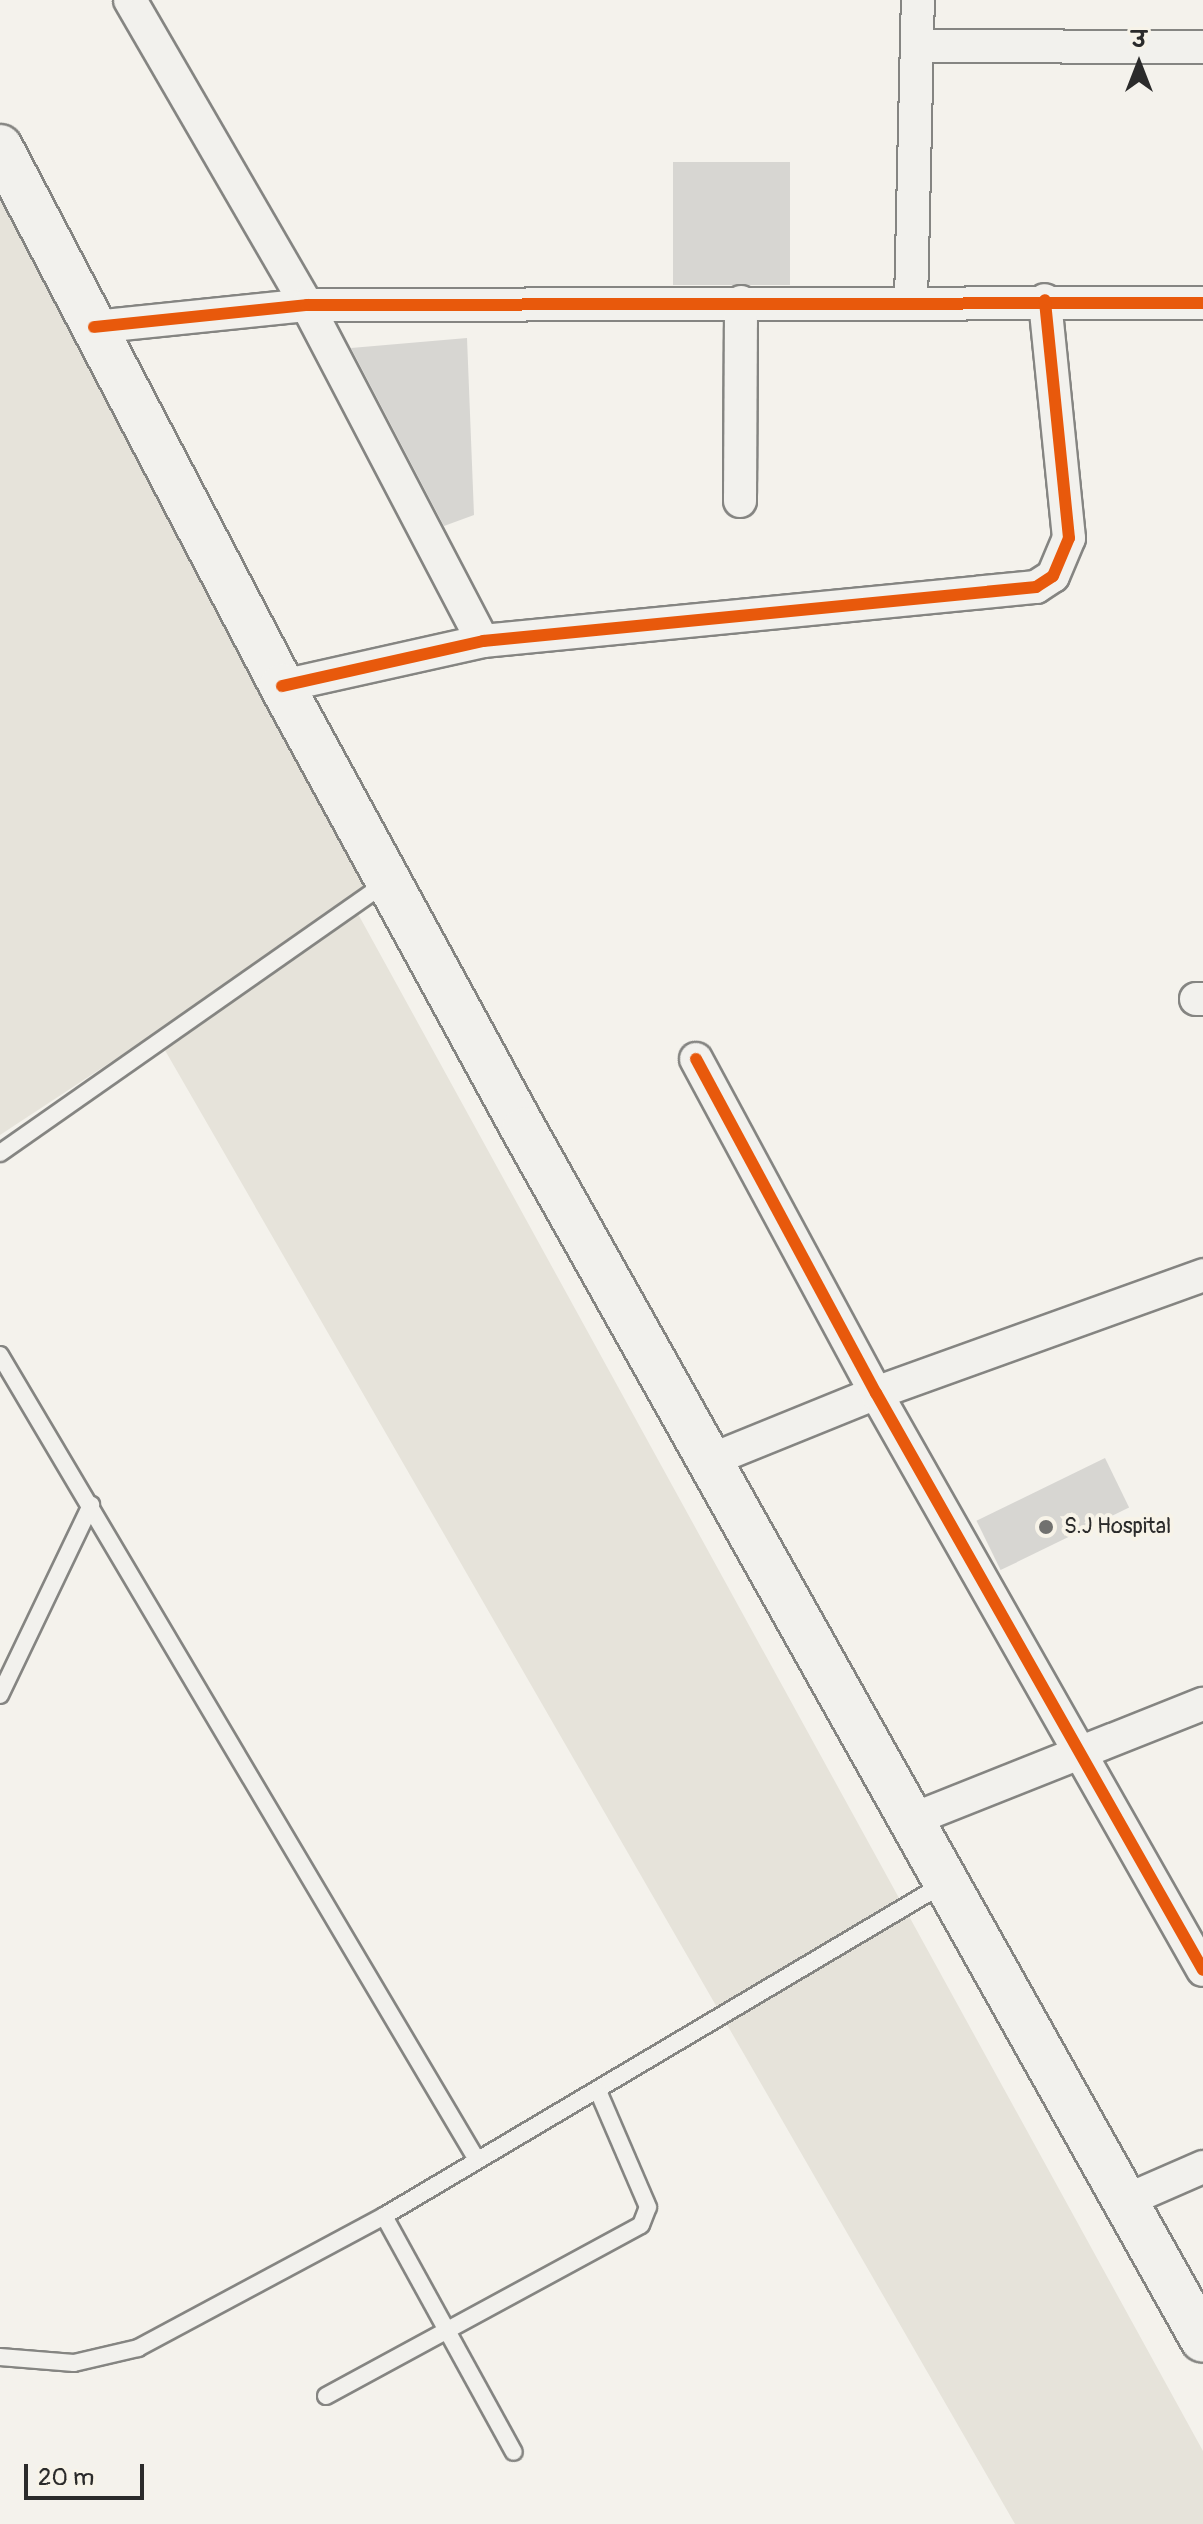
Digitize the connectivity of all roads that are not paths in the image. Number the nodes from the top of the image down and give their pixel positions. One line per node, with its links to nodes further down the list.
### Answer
1 (130, 0): 10 (street)
2 (918, 0): 3 (street)
3 (918, 46): 4 (street); 8 (street)
4 (1203, 47)
5 (0, 147): 11 (main road)
6 (1045, 300): 8 (street); 9 (street); 13 (street)
7 (741, 302): 8 (street); 10 (street); 12 (street)
8 (911, 302)
9 (1203, 303)
10 (307, 305): 11 (street); 13 (street)
11 (94, 327): 14 (main road)
12 (740, 501)
13 (483, 641): 14 (street)
14 (282, 686): 15 (main road)
15 (388, 882): 17 (lane); 21 (main road)
16 (696, 1059): 20 (street)
17 (0, 1153)
18 (1203, 1275): 20 (street)
19 (0, 1355): 22 (lane)
20 (876, 1393): 21 (street); 25 (street)
21 (706, 1462): 26 (main road)
22 (91, 1505): 23 (lane); 30 (lane)
23 (0, 1695)
24 (1203, 1704): 25 (street)
25 (1082, 1755): 26 (street); 28 (street)
26 (911, 1820): 27 (main road)
27 (946, 1882): 29 (lane); 32 (main road)
28 (1203, 1970)
29 (598, 2091): 30 (lane); 34 (lane)
30 (477, 2160): 33 (lane)
31 (1203, 2167): 32 (street)
32 (1125, 2201): 35 (main road)
33 (384, 2216): 34 (lane); 36 (lane)
34 (443, 2328): 37 (lane); 38 (lane)
35 (1203, 2340)
36 (0, 2357)
37 (326, 2396)
38 (514, 2452)

